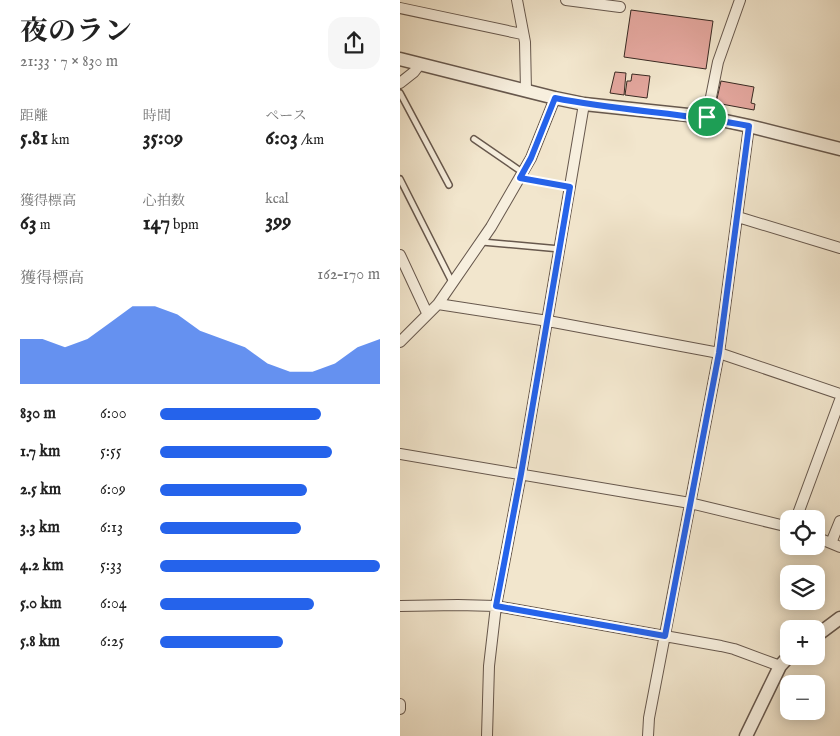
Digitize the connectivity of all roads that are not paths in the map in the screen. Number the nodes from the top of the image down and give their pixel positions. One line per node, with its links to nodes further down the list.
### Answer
1 (517, 0): 6 (street)
2 (566, 0): 4 (street)
3 (740, 0): 14 (street)
4 (620, 7)
5 (400, 8): 6 (street)
6 (522, 34): 10 (street)
7 (400, 59): 8 (street)
8 (420, 64): 9 (street); 10 (street)
9 (400, 83)
10 (526, 91): 12 (street)
11 (400, 94): 20 (lane)
12 (555, 98): 13 (street); 18 (street)
13 (584, 104): 14 (street); 21 (street)
14 (707, 117): 15 (street)
15 (749, 126): 17 (street); 22 (street)
16 (474, 139): 18 (lane)
17 (840, 149)
18 (521, 175): 21 (lane); 23 (street)
19 (400, 179): 27 (lane)
20 (449, 186)
21 (570, 187): 25 (street)
22 (738, 217): 24 (street); 32 (street)
23 (482, 242): 25 (lane); 27 (street)
24 (840, 248)
25 (560, 249): 30 (street)
26 (400, 255): 29 (street)
27 (453, 282): 28 (street)
28 (438, 304): 29 (street); 30 (street)
29 (427, 313): 31 (street)
30 (548, 321): 32 (street); 36 (street)
31 (400, 342)
32 (719, 353): 33 (street); 37 (street)
33 (840, 394)
34 (840, 400): 38 (street)
35 (400, 454): 36 (street)
36 (521, 474): 37 (street); 43 (street)
37 (690, 503): 40 (street); 46 (street)
38 (799, 510)
39 (840, 521): 41 (street)
40 (780, 524)
41 (836, 545)
42 (400, 606): 43 (street)
43 (496, 606): 46 (street); 50 (street)
44 (840, 618): 45 (street)
45 (825, 629)
46 (665, 636): 47 (street); 51 (street)
47 (780, 666): 52 (street)
48 (400, 704): 49 (street)
49 (400, 709)
50 (487, 736)
51 (648, 736)
52 (746, 736)

